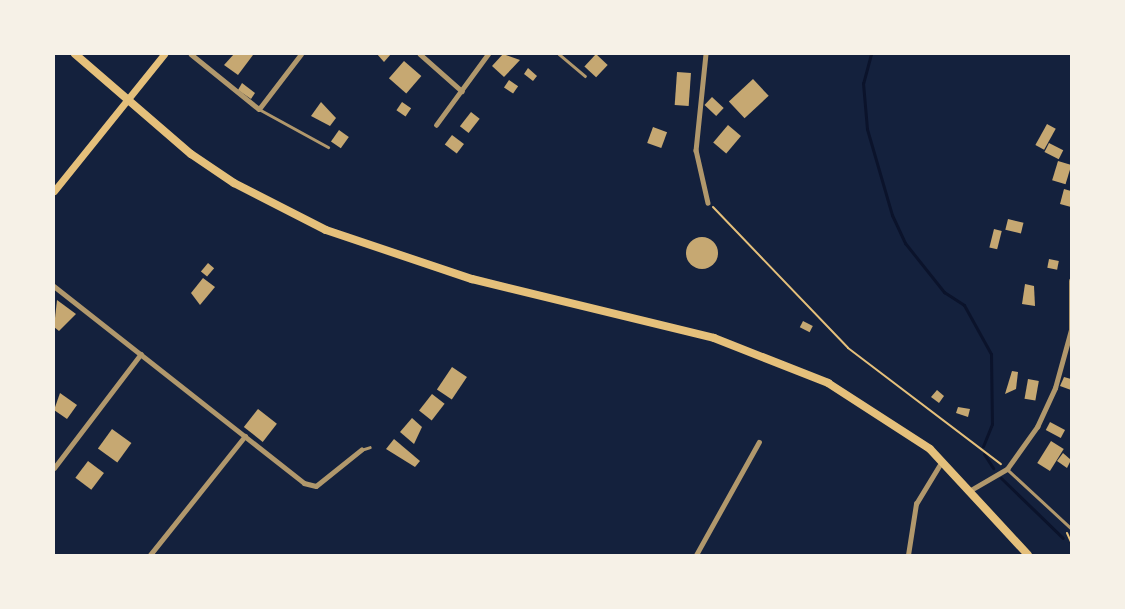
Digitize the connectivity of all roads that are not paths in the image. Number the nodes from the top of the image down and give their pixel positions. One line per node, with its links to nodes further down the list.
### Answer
1 (75, 54): 24 (highway)
2 (164, 54): 14 (main road)
3 (191, 54): 11 (street)
4 (301, 54): 11 (street)
5 (420, 54): 10 (street)
6 (488, 54): 10 (street)
7 (559, 54): 9 (lane)
8 (706, 54): 15 (street)
9 (585, 76)
10 (462, 91): 12 (street)
11 (260, 109): 13 (lane)
12 (436, 124)
13 (328, 147)
14 (54, 191)
15 (708, 203)
16 (1071, 281): 18 (street)
17 (54, 286): 19 (street)
18 (1071, 331): 26 (street)
19 (141, 354): 20 (street); 25 (street)
20 (245, 436): 23 (street); 29 (street)
21 (759, 442): 30 (street)
22 (370, 447): 23 (lane)
23 (361, 450)
24 (942, 460): 27 (highway); 31 (street)
25 (54, 468)
26 (1007, 469): 27 (street); 28 (lane)
27 (971, 490): 32 (highway)
28 (1071, 528)
29 (150, 555)
30 (696, 555)
31 (908, 555)
32 (1028, 555)

